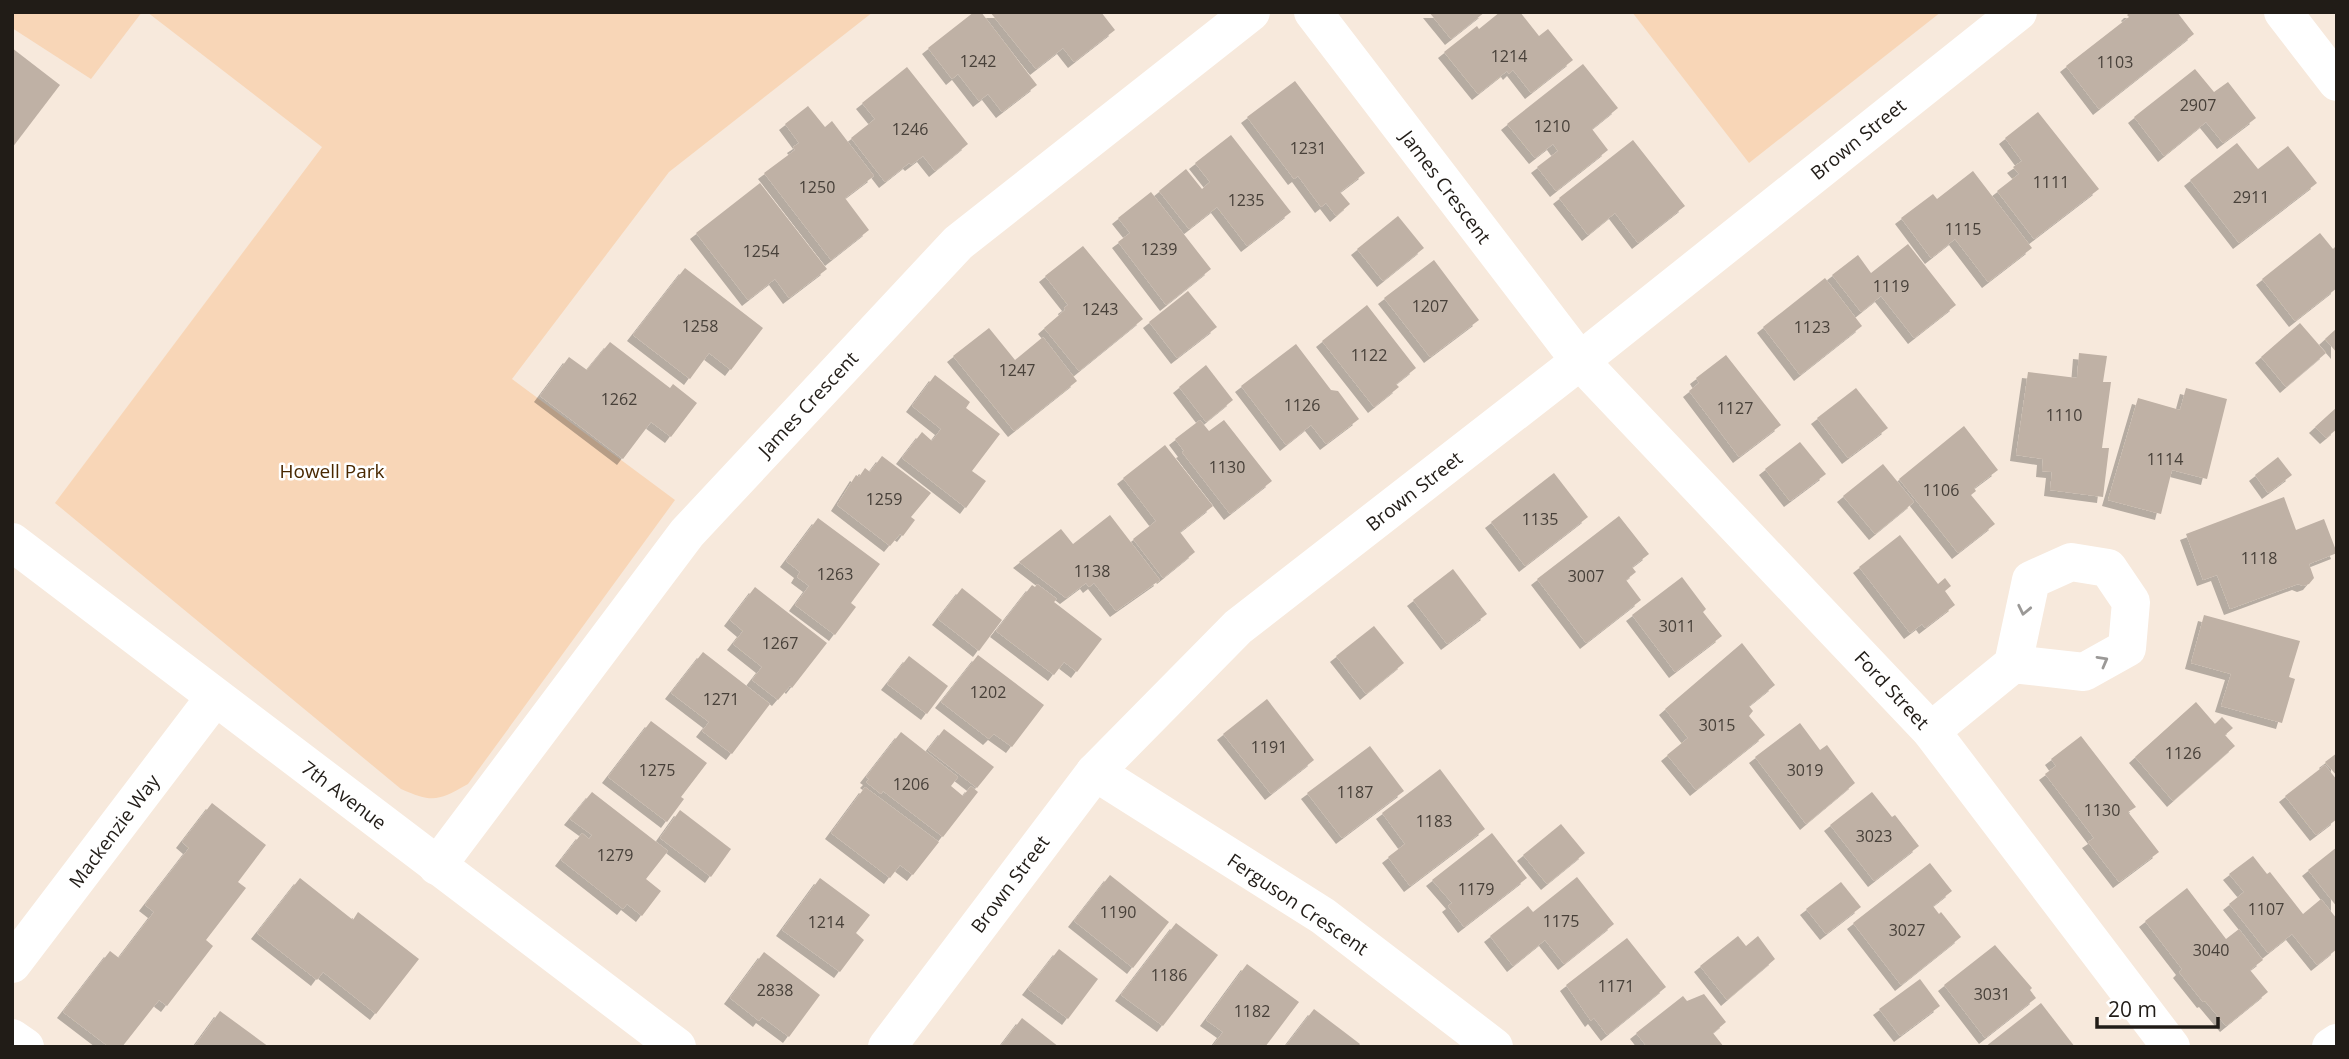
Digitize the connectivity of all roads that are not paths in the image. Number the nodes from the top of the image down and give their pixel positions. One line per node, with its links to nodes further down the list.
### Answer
1 (1251, 12): 12 (street, James Crescent)
2 (1312, 12): 6 (street, James Crescent)
3 (2018, 12): 6 (street, Brown Street)
4 (2283, 12): 5 (street)
5 (2337, 82)
6 (1580, 361): 10 (street, Ford Street); 11 (street, Brown Street)
7 (12, 542): 9 (street, 7th Avenue)
8 (2013, 664): 10 (street)
9 (215, 697): 12 (street, 7th Avenue); 13 (street, Mackenzie Way)
10 (1931, 731): 20 (street, Ford Street)
11 (1095, 772): 18 (street, Brown Street); 19 (street, Ferguson Crescent)
12 (437, 866): 17 (street, 7th Avenue)
13 (12, 964)
14 (12, 1038): 16 (street)
15 (2337, 1043): 21 (street)
16 (25, 1047)
17 (677, 1047)
18 (887, 1047)
19 (1493, 1047)
20 (2171, 1047)
21 (2331, 1047)

